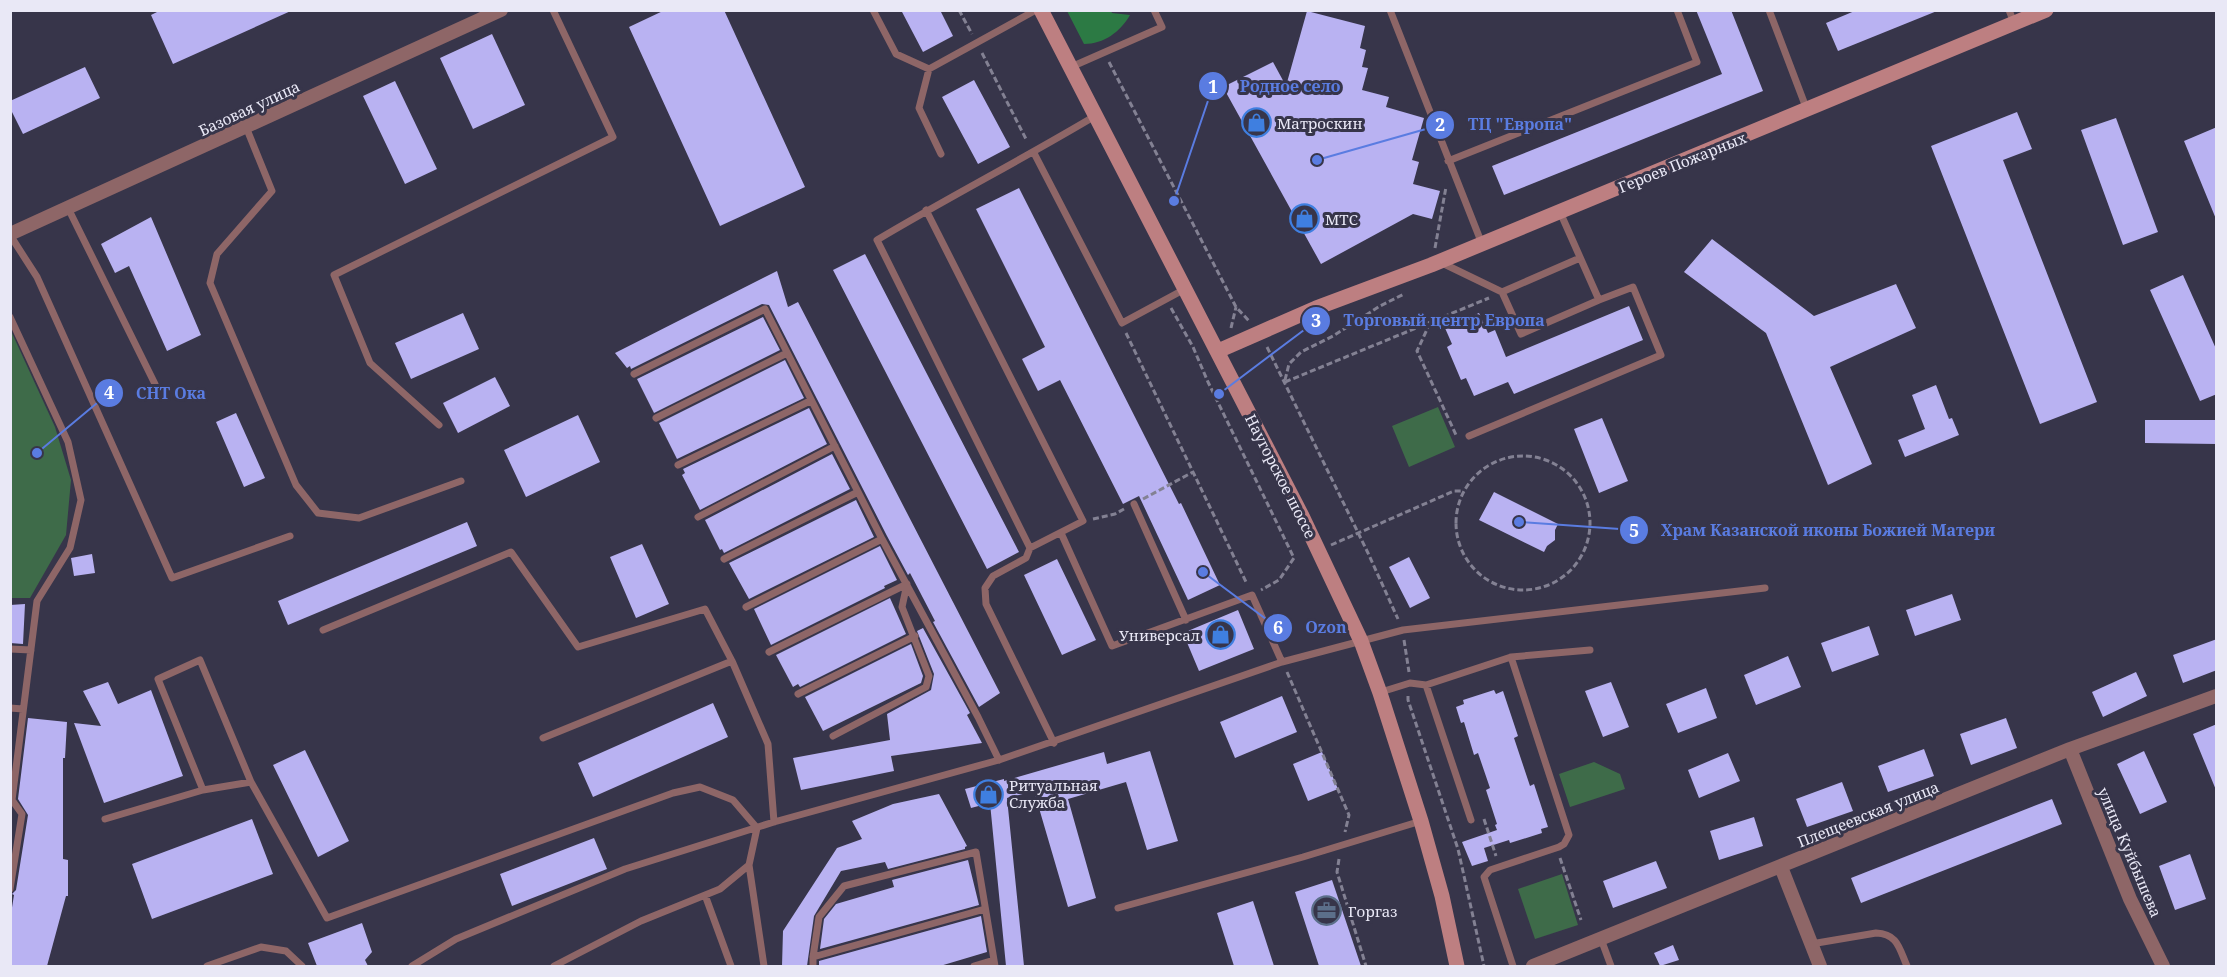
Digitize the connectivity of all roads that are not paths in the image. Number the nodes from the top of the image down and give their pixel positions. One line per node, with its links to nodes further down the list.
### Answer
1 (501, 10): 16 (street, Базовая улица)
2 (553, 10): 37 (lane)
3 (873, 10): 13 (lane)
4 (1036, 10): 13 (lane)
5 (1041, 10): 12 (main road, Наугорское шоссе)
6 (1154, 10): 12 (lane)
7 (1390, 10): 19 (lane)
8 (1677, 10): 19 (lane)
9 (2046, 10): 11 (main road, Героев Пожарных)
10 (1772, 11): 14 (lane)
11 (2012, 18): 14 (main road, Героев Пожарных)
12 (1071, 67): 15 (main road, Наугорское шоссе)
13 (929, 69): 18 (lane)
14 (1808, 110): 22 (main road, Героев Пожарных)
15 (1096, 115): 17 (lane); 27 (main road, Наугорское шоссе)
16 (246, 127): 20 (street, Базовая улица); 41 (lane)
17 (1034, 153): 21 (lane); 27 (lane)
18 (941, 154)
19 (1448, 161): 24 (lane)
20 (68, 208): 23 (street, Базовая улица); 34 (lane)
21 (926, 210): 45 (lane); 48 (lane)
22 (1560, 212): 24 (main road, Героев Пожарных); 25 (lane)
23 (11, 234): 46 (lane)
24 (1482, 244): 26 (main road, Героев Пожарных)
25 (1580, 258): 28 (lane); 29 (lane)
26 (1438, 261): 28 (lane); 31 (main road, Героев Пожарных)
27 (1185, 289): 31 (main road, Наугорское шоссе)
28 (1502, 292): 29 (lane)
29 (1599, 300): 38 (lane)
30 (10, 317): 58 (lane)
31 (1218, 351): 56 (main road, Наугорское шоссе)
32 (787, 353): 33 (lane); 35 (lane); 36 (lane)
33 (634, 374)
34 (155, 384)
35 (810, 401): 39 (lane); 40 (lane)
36 (656, 418)
37 (440, 425)
38 (1468, 436)
39 (835, 446): 42 (lane); 44 (lane)
40 (678, 465)
41 (461, 481)
42 (858, 492): 47 (lane); 49 (lane)
43 (1134, 504): 53 (lane)
44 (698, 517)
45 (1061, 533): 48 (lane); 53 (lane)
46 (290, 536)
47 (882, 539): 50 (lane); 52 (lane)
48 (1030, 548): 72 (lane)
49 (724, 559)
50 (907, 584): 55 (lane); 60 (lane); 75 (lane)
51 (1765, 588): 56 (lane)
52 (746, 608)
53 (1186, 620): 63 (lane)
54 (323, 630): 62 (lane)
55 (915, 636): 66 (lane); 70 (lane)
56 (1361, 641): 63 (lane); 65 (main road, Наугорское шоссе)
57 (10, 649): 58 (lane)
58 (31, 650): 69 (lane)
59 (1590, 650): 61 (lane)
60 (769, 652)
61 (1511, 657): 64 (lane); 103 (lane)
62 (732, 661): 71 (lane); 82 (lane)
63 (1282, 662): 72 (lane)
64 (1426, 685): 65 (lane); 81 (lane)
65 (1380, 693): 80 (main road, Наугорское шоссе)
66 (798, 694)
67 (2217, 696): 73 (street, Плещеевская улица)
68 (10, 708): 69 (lane)
69 (23, 710): 74 (lane)
70 (833, 736)
71 (543, 738)
72 (1054, 743): 75 (lane)
73 (2070, 749): 85 (street, Плещеевская улица); 108 (street, улица Куйбышева)
74 (14, 754): 78 (lane)
75 (999, 760): 82 (lane)
76 (251, 782): 77 (lane); 77 (lane); 83 (lane)
77 (203, 790): 79 (lane)
78 (11, 800): 86 (lane)
79 (105, 819)
80 (1421, 820): 88 (lane); 102 (main road, Наугорское шоссе)
81 (1471, 820)
82 (774, 822): 83 (lane)
83 (757, 828): 84 (lane); 96 (lane)
84 (749, 865): 87 (lane); 99 (lane)
85 (1781, 867): 90 (street, Плещеевская улица); 91 (street)
86 (10, 889)
87 (705, 895): 97 (lane); 98 (lane)
88 (1118, 908)
89 (985, 909): 92 (lane); 92 (lane); 93 (lane)
90 (1601, 939): 104 (street, Плещеевская улица); 105 (lane)
91 (1811, 944): 106 (street); 107 (lane)
92 (813, 957): 100 (lane)
93 (994, 963): 101 (lane)
94 (207, 966): 95 (lane)
95 (302, 966)
96 (412, 966)
97 (554, 966)
98 (731, 966)
99 (764, 966)
100 (813, 966)
101 (974, 966)
102 (1457, 966)
103 (1513, 966)
104 (1533, 966)
105 (1611, 966)
106 (1820, 966)
107 (1906, 966)
108 (2163, 966)

